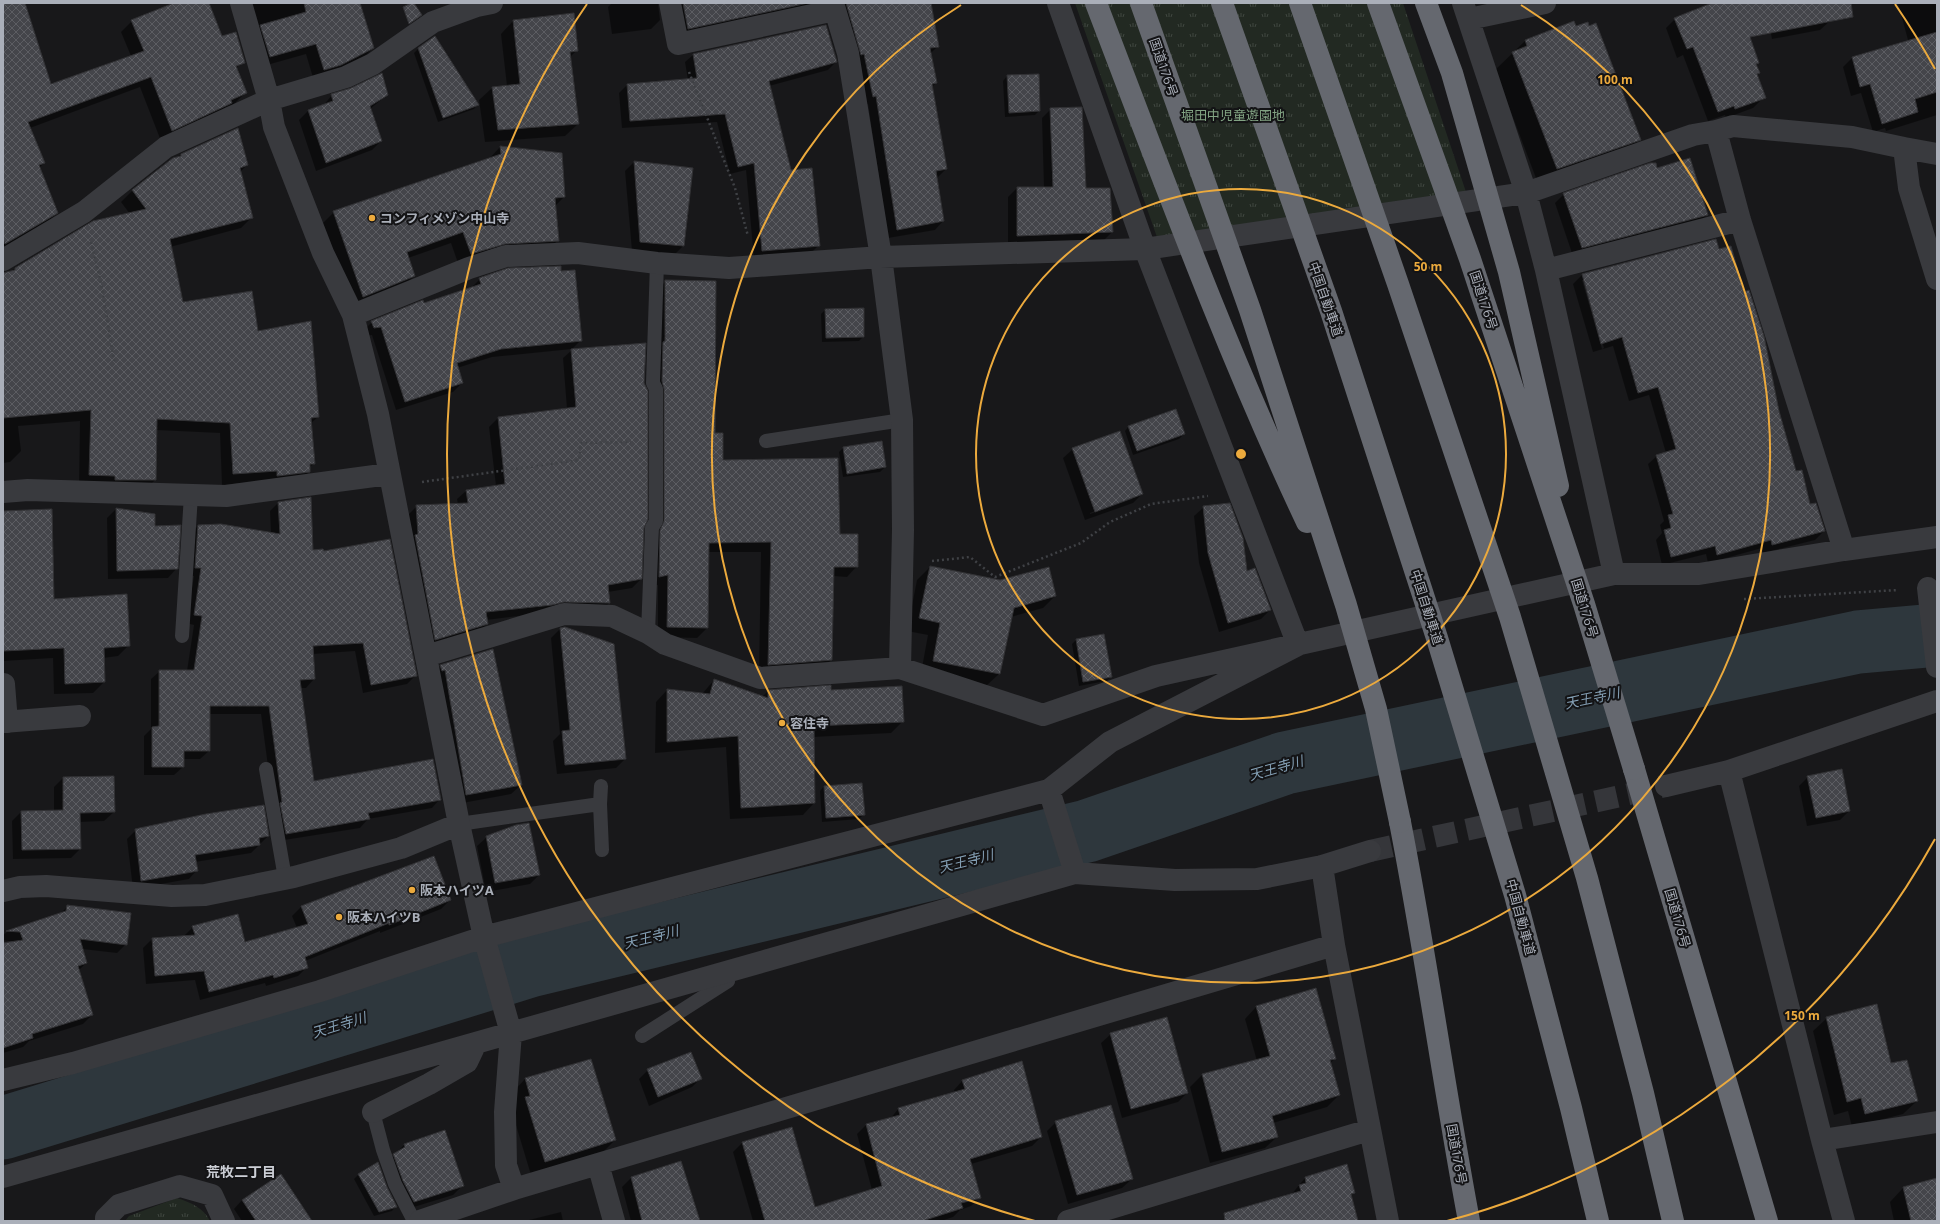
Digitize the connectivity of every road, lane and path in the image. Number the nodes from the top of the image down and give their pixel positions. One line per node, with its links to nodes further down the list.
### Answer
1 (241, 3): 15 (street)
2 (492, 3): 15 (street)
3 (670, 3): 14 (street)
4 (1058, 3): 22 (street)
5 (1096, 3): 44 (highway, bridge)
6 (1141, 3): 44 (highway, 国道176号, bridge)
7 (1222, 3): 90 (highway, 中国自動車道, bridge)
8 (1300, 3): 91 (highway, bridge)
9 (1378, 3): 43 (highway, 国道176号, bridge)
10 (1426, 3): 43 (highway, bridge)
11 (1545, 3): 13 (street)
12 (834, 6): 14 (street); 23 (street)
13 (1466, 11): 19 (street)
14 (678, 44): 26 (path)
15 (269, 100): 20 (street); 29 (street)
16 (1716, 131): 17 (street); 19 (street); 21 (street)
17 (1904, 148): 18 (street); 28 (street)
18 (1937, 154)
19 (1526, 193): 22 (street); 27 (street)
20 (84, 212): 24 (street); 30 (path)
21 (1740, 220): 27 (street); 39 (street)
22 (1144, 249): 23 (street); 36 (street)
23 (881, 257): 26 (street); 31 (street)
24 (3, 260)
25 (657, 263): 26 (street); 29 (street); 33 (lane)
26 (756, 266)
27 (1546, 270): 41 (street)
28 (1937, 279)
29 (353, 315): 34 (street)
30 (114, 361)
31 (902, 420): 32 (lane); 40 (street)
32 (766, 441)
33 (657, 442): 34 (path); 45 (lane)
34 (390, 480): 37 (street); 48 (street)
35 (3, 492): 37 (street)
36 (1240, 492): 40 (path); 47 (street)
37 (191, 495): 46 (lane)
38 (1937, 537): 39 (street)
39 (1844, 550): 41 (street)
40 (902, 564): 50 (street)
41 (1614, 574): 47 (street)
42 (1928, 594): 49 (street)
43 (1584, 604): 92 (highway, 国道176号, bridge)
44 (1346, 605): 89 (highway, 国道176号, bridge)
45 (648, 633): 48 (street); 50 (street)
46 (182, 636)
47 (1298, 644): 50 (street); 59 (street)
48 (426, 656): 61 (street)
49 (1937, 666)
50 (900, 668)
51 (4, 684): 54 (street)
52 (1937, 701): 56 (street)
53 (80, 716): 54 (street)
54 (5, 722)
55 (266, 769): 66 (lane)
56 (1729, 771): 58 (street); 78 (street)
57 (601, 786): 60 (lane)
58 (1666, 786)
59 (1052, 798): 65 (street); 68 (street)
60 (600, 804): 61 (lane); 62 (lane)
61 (459, 824): 66 (street); 68 (street)
62 (602, 850)
63 (1370, 852): 64 (street)
64 (1322, 866): 65 (street); 69 (street)
65 (1075, 873): 70 (street)
66 (285, 878): 67 (street)
67 (3, 891)
68 (484, 937): 71 (street); 74 (street)
69 (1334, 945): 77 (street); 79 (street)
70 (726, 972): 71 (street); 72 (lane)
71 (511, 1033): 73 (street); 81 (street)
72 (642, 1036)
73 (476, 1043): 75 (street); 80 (street)
74 (3, 1080)
75 (373, 1112): 84 (lane)
76 (1937, 1122): 78 (street)
77 (1369, 1130): 87 (street); 88 (street)
78 (1822, 1140): 93 (street)
79 (598, 1164): 81 (street); 86 (street)
80 (3, 1177)
81 (514, 1189): 85 (street)
82 (106, 1221): 83 (street)
83 (224, 1221)
84 (414, 1221)
85 (420, 1221)
86 (614, 1221)
87 (1068, 1221)
88 (1388, 1221)
89 (1469, 1221)
90 (1598, 1221)
91 (1673, 1221)
92 (1767, 1221)
93 (1844, 1221)

